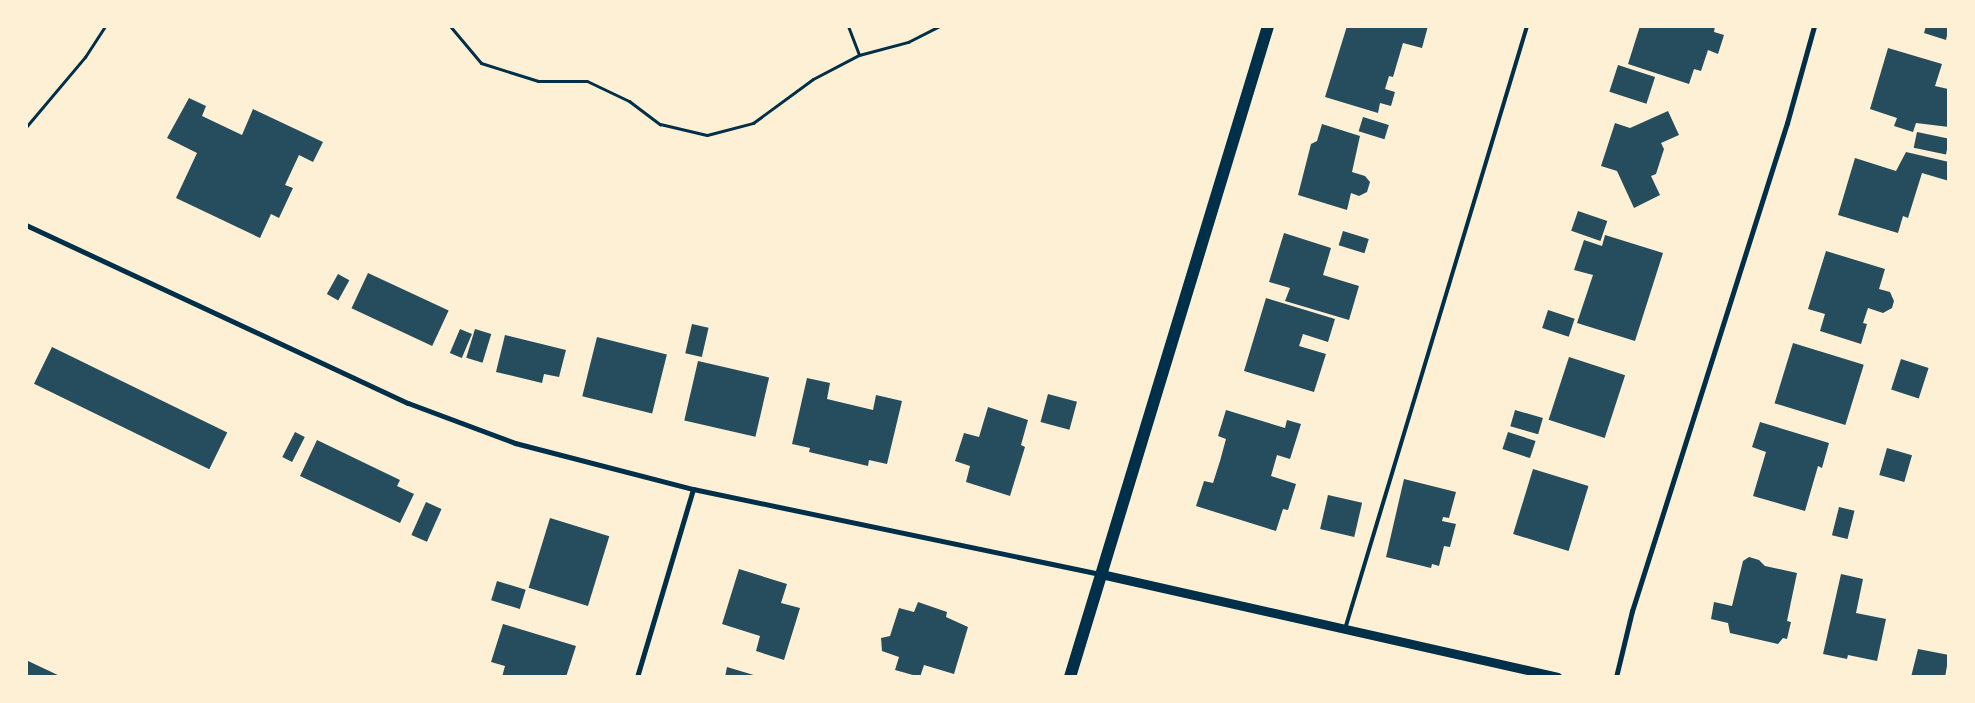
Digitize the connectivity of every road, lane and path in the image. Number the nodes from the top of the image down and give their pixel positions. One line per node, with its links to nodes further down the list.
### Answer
1 (105, 26): 9 (path)
2 (450, 26): 8 (path)
3 (848, 26): 8 (path)
4 (939, 26): 8 (path)
5 (1268, 26): 12 (main road)
6 (1527, 26): 13 (lane)
7 (1814, 26): 17 (street)
8 (859, 55)
9 (26, 127)
10 (26, 225): 11 (street)
11 (693, 489): 12 (street); 14 (street)
12 (1101, 574): 13 (street); 15 (main road)
13 (1345, 629): 16 (street)
14 (637, 677)
15 (1070, 677)
16 (1558, 677)
17 (1616, 677)

